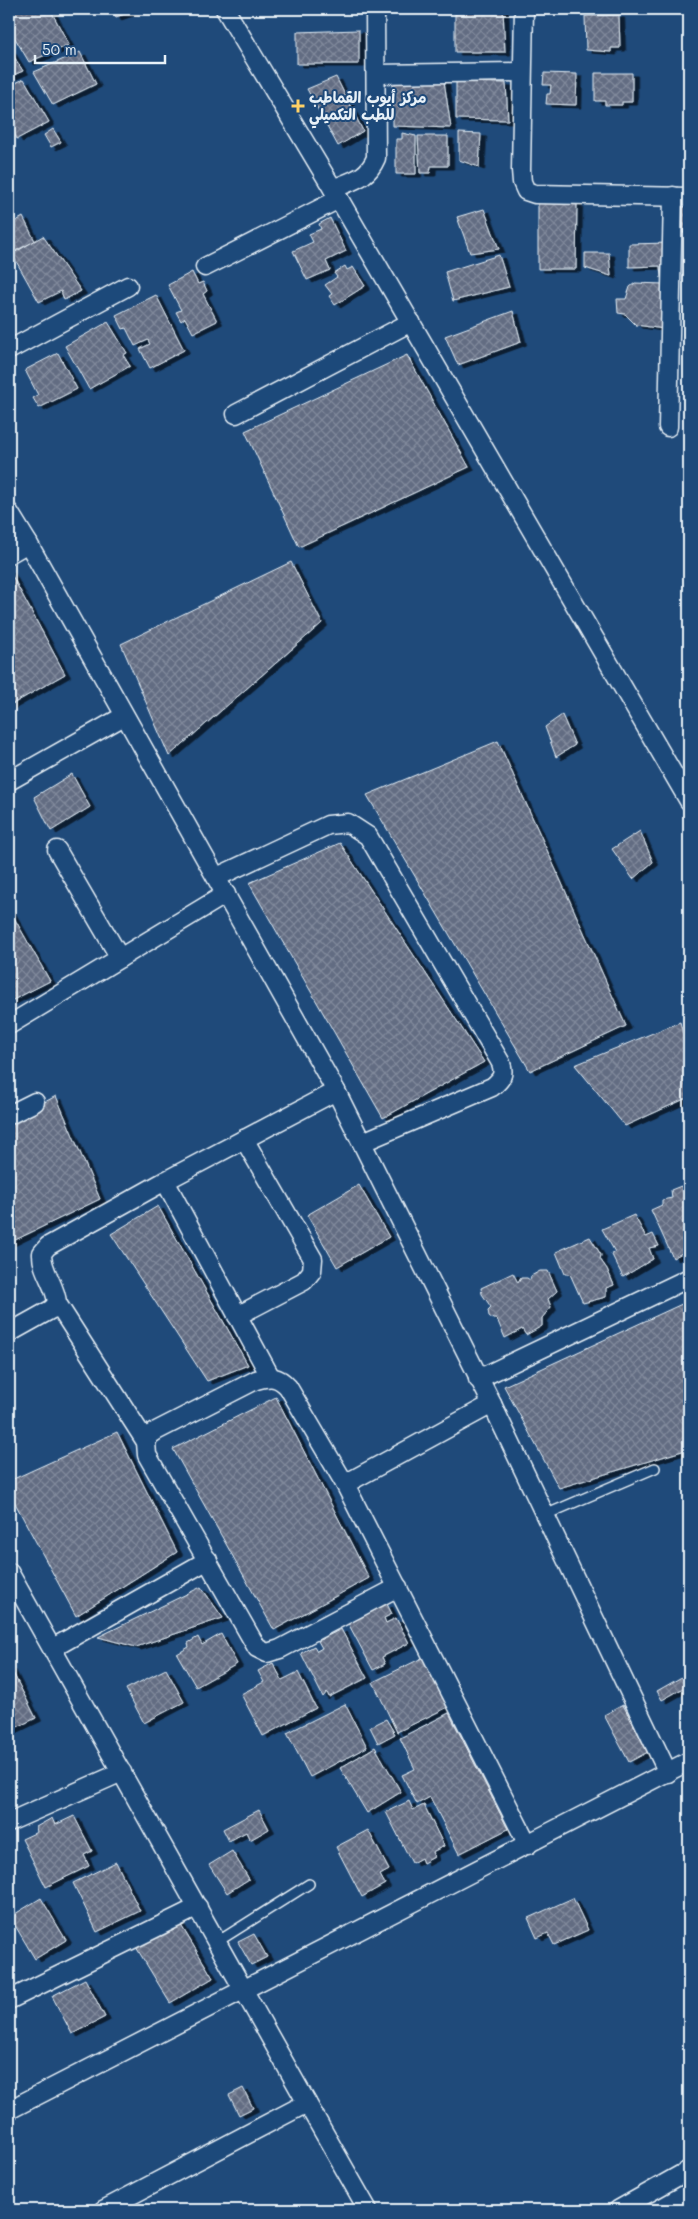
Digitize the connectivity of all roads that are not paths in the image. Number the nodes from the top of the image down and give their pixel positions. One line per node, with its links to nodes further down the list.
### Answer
1 (225, 9): 6 (street)
2 (375, 9): 5 (street)
3 (524, 9): 4 (street)
4 (522, 72): 5 (street); 7 (street)
5 (376, 74): 6 (street)
6 (336, 194): 8 (street); 10 (street)
7 (681, 196): 13 (street)
8 (205, 267)
9 (128, 286): 11 (street)
10 (411, 322): 12 (street); 19 (street)
11 (9, 350)
12 (236, 414)
13 (668, 427)
14 (9, 512): 15 (street)
15 (28, 543): 16 (street); 17 (street)
16 (9, 554)
17 (124, 716): 18 (street); 21 (street)
18 (9, 781)
19 (689, 797)
20 (57, 850): 23 (street)
21 (217, 877): 22 (street); 29 (street)
22 (226, 894): 23 (street); 25 (street)
23 (120, 958): 24 (street)
24 (9, 1025)
25 (336, 1091): 28 (street); 29 (street)
26 (35, 1102): 27 (street)
27 (9, 1116)
28 (244, 1139): 30 (street); 33 (street)
29 (363, 1142): 36 (street)
30 (165, 1181): 32 (street); 33 (street)
31 (689, 1278): 36 (street)
32 (57, 1303): 34 (street); 38 (street)
33 (238, 1316): 35 (street)
34 (9, 1333)
35 (270, 1376): 38 (street); 40 (street)
36 (478, 1379): 37 (street)
37 (492, 1404): 40 (street); 41 (street)
38 (146, 1442): 42 (street)
39 (655, 1468): 41 (lane)
40 (345, 1484): 44 (street)
41 (545, 1516): 48 (street)
42 (208, 1560): 44 (street); 45 (street)
43 (11, 1581): 45 (street)
44 (398, 1587): 50 (street)
45 (53, 1648): 47 (street)
46 (689, 1761): 48 (street)
47 (122, 1772): 49 (street); 52 (street)
48 (668, 1772): 50 (street)
49 (9, 1822)
50 (528, 1845): 54 (street)
51 (309, 1884): 53 (lane)
52 (198, 1907): 53 (street); 55 (street)
53 (217, 1942): 54 (street)
54 (245, 1991): 56 (street); 57 (street)
55 (9, 2000)
56 (307, 2103): 59 (street); 60 (street)
57 (9, 2110)
58 (689, 2170): 61 (street)
59 (103, 2210)
60 (368, 2210)
61 (618, 2210)

